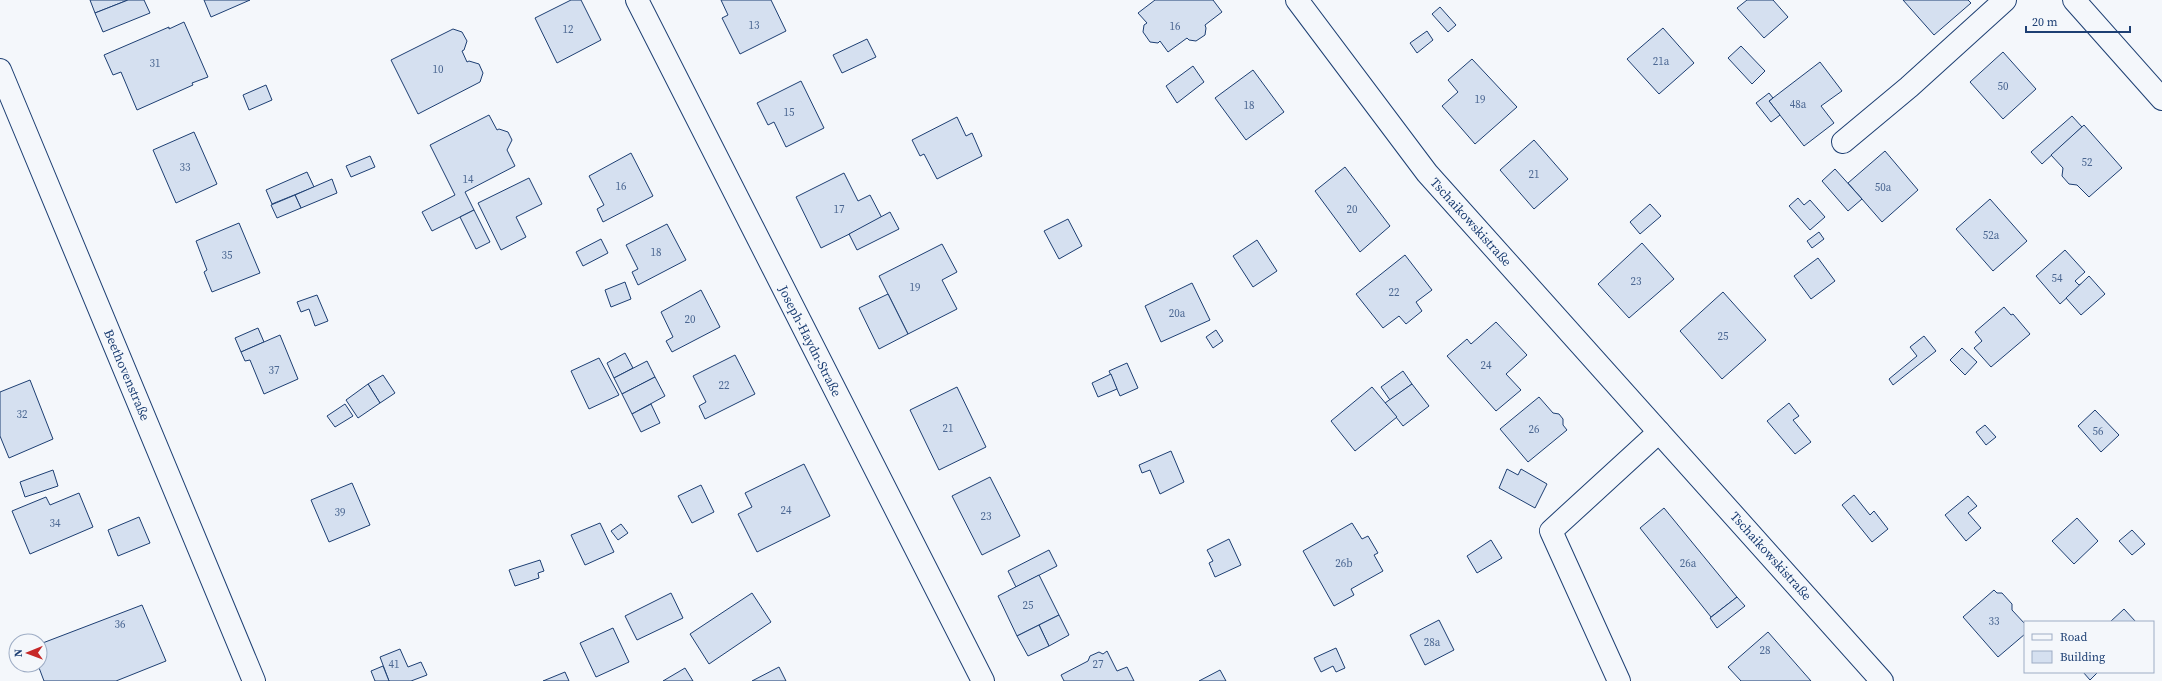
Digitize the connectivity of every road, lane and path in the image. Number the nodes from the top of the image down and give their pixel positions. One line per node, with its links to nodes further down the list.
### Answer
1 (637, 0): 10 (street, Joseph-Haydn-Straße)
2 (1297, 0): 8 (street, Tschaikowskistraße)
3 (2005, 0): 7 (street)
4 (2074, 0): 6 (street)
5 (0, 70): 9 (street, Beethovenstraße)
6 (2162, 99)
7 (1843, 142)
8 (1659, 432): 11 (street); 12 (street, Tschaikowskistraße)
9 (254, 681)
10 (983, 681)
11 (1619, 681)
12 (1882, 681)

